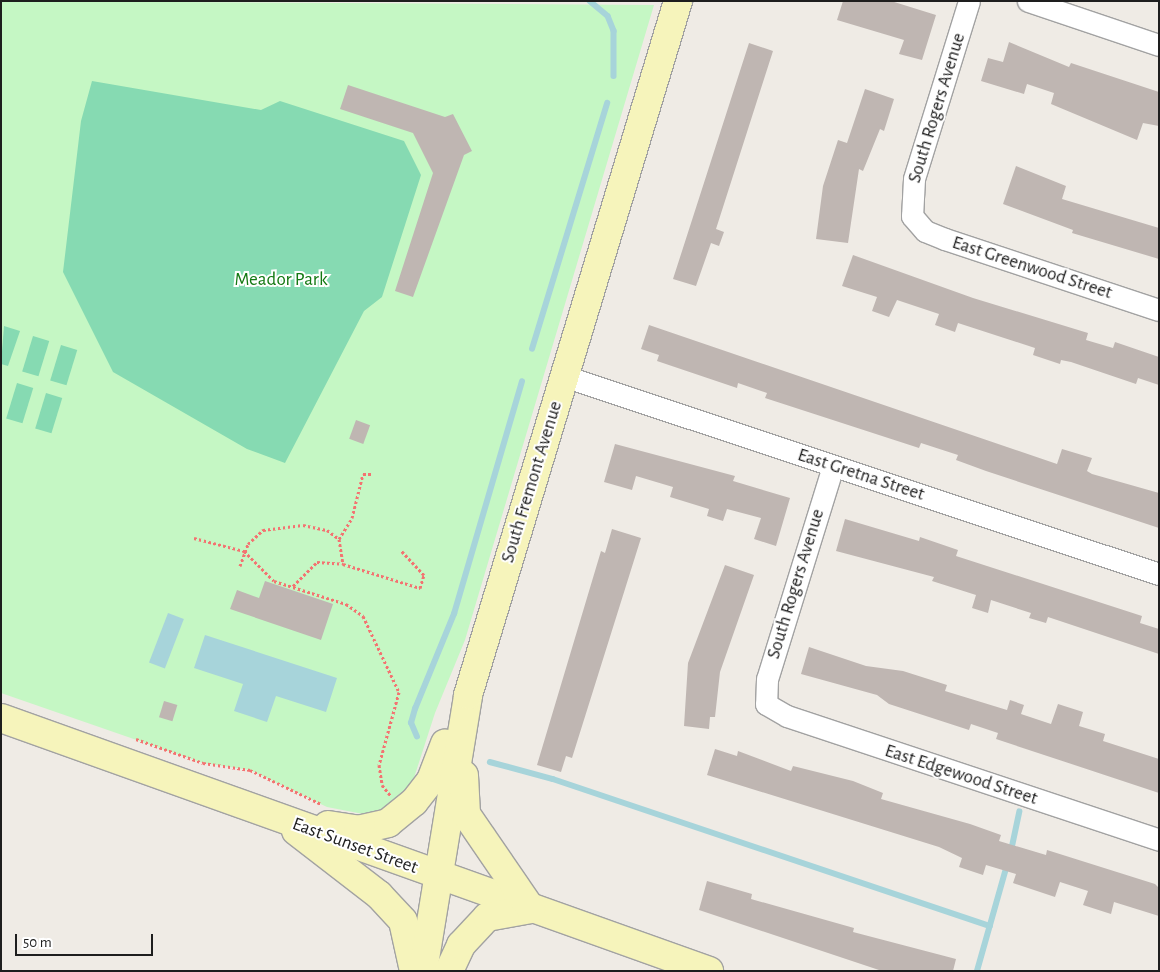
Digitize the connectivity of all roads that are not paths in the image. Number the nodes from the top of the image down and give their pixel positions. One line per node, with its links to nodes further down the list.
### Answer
1 (678, 1): 7 (main road, South Fremont Avenue)
2 (969, 1): 5 (street, South Rogers Avenue)
3 (1028, 1): 4 (street)
4 (1159, 45)
5 (912, 216): 6 (street, East Greenwood Street)
6 (1159, 310)
7 (564, 376): 8 (street, East Gretna Street); 11 (main road, South Fremont Avenue)
8 (833, 466): 9 (street, East Gretna Street); 10 (street, South Rogers Avenue)
9 (1159, 574)
10 (766, 704): 14 (street, East Edgewood Street)
11 (465, 708): 13 (main road); 15 (main road, South Fremont Avenue); 16 (main road)
12 (1, 718): 13 (main road, East Sunset Street)
13 (282, 818): 15 (main road, East Sunset Street); 17 (main road)
14 (1159, 840)
15 (437, 876): 16 (main road, East Sunset Street); 18 (main road, South Fremont Avenue)
16 (531, 909): 19 (main road); 20 (main road, East Sunset Street)
17 (414, 971)
18 (423, 971)
19 (449, 971)
20 (709, 971)

